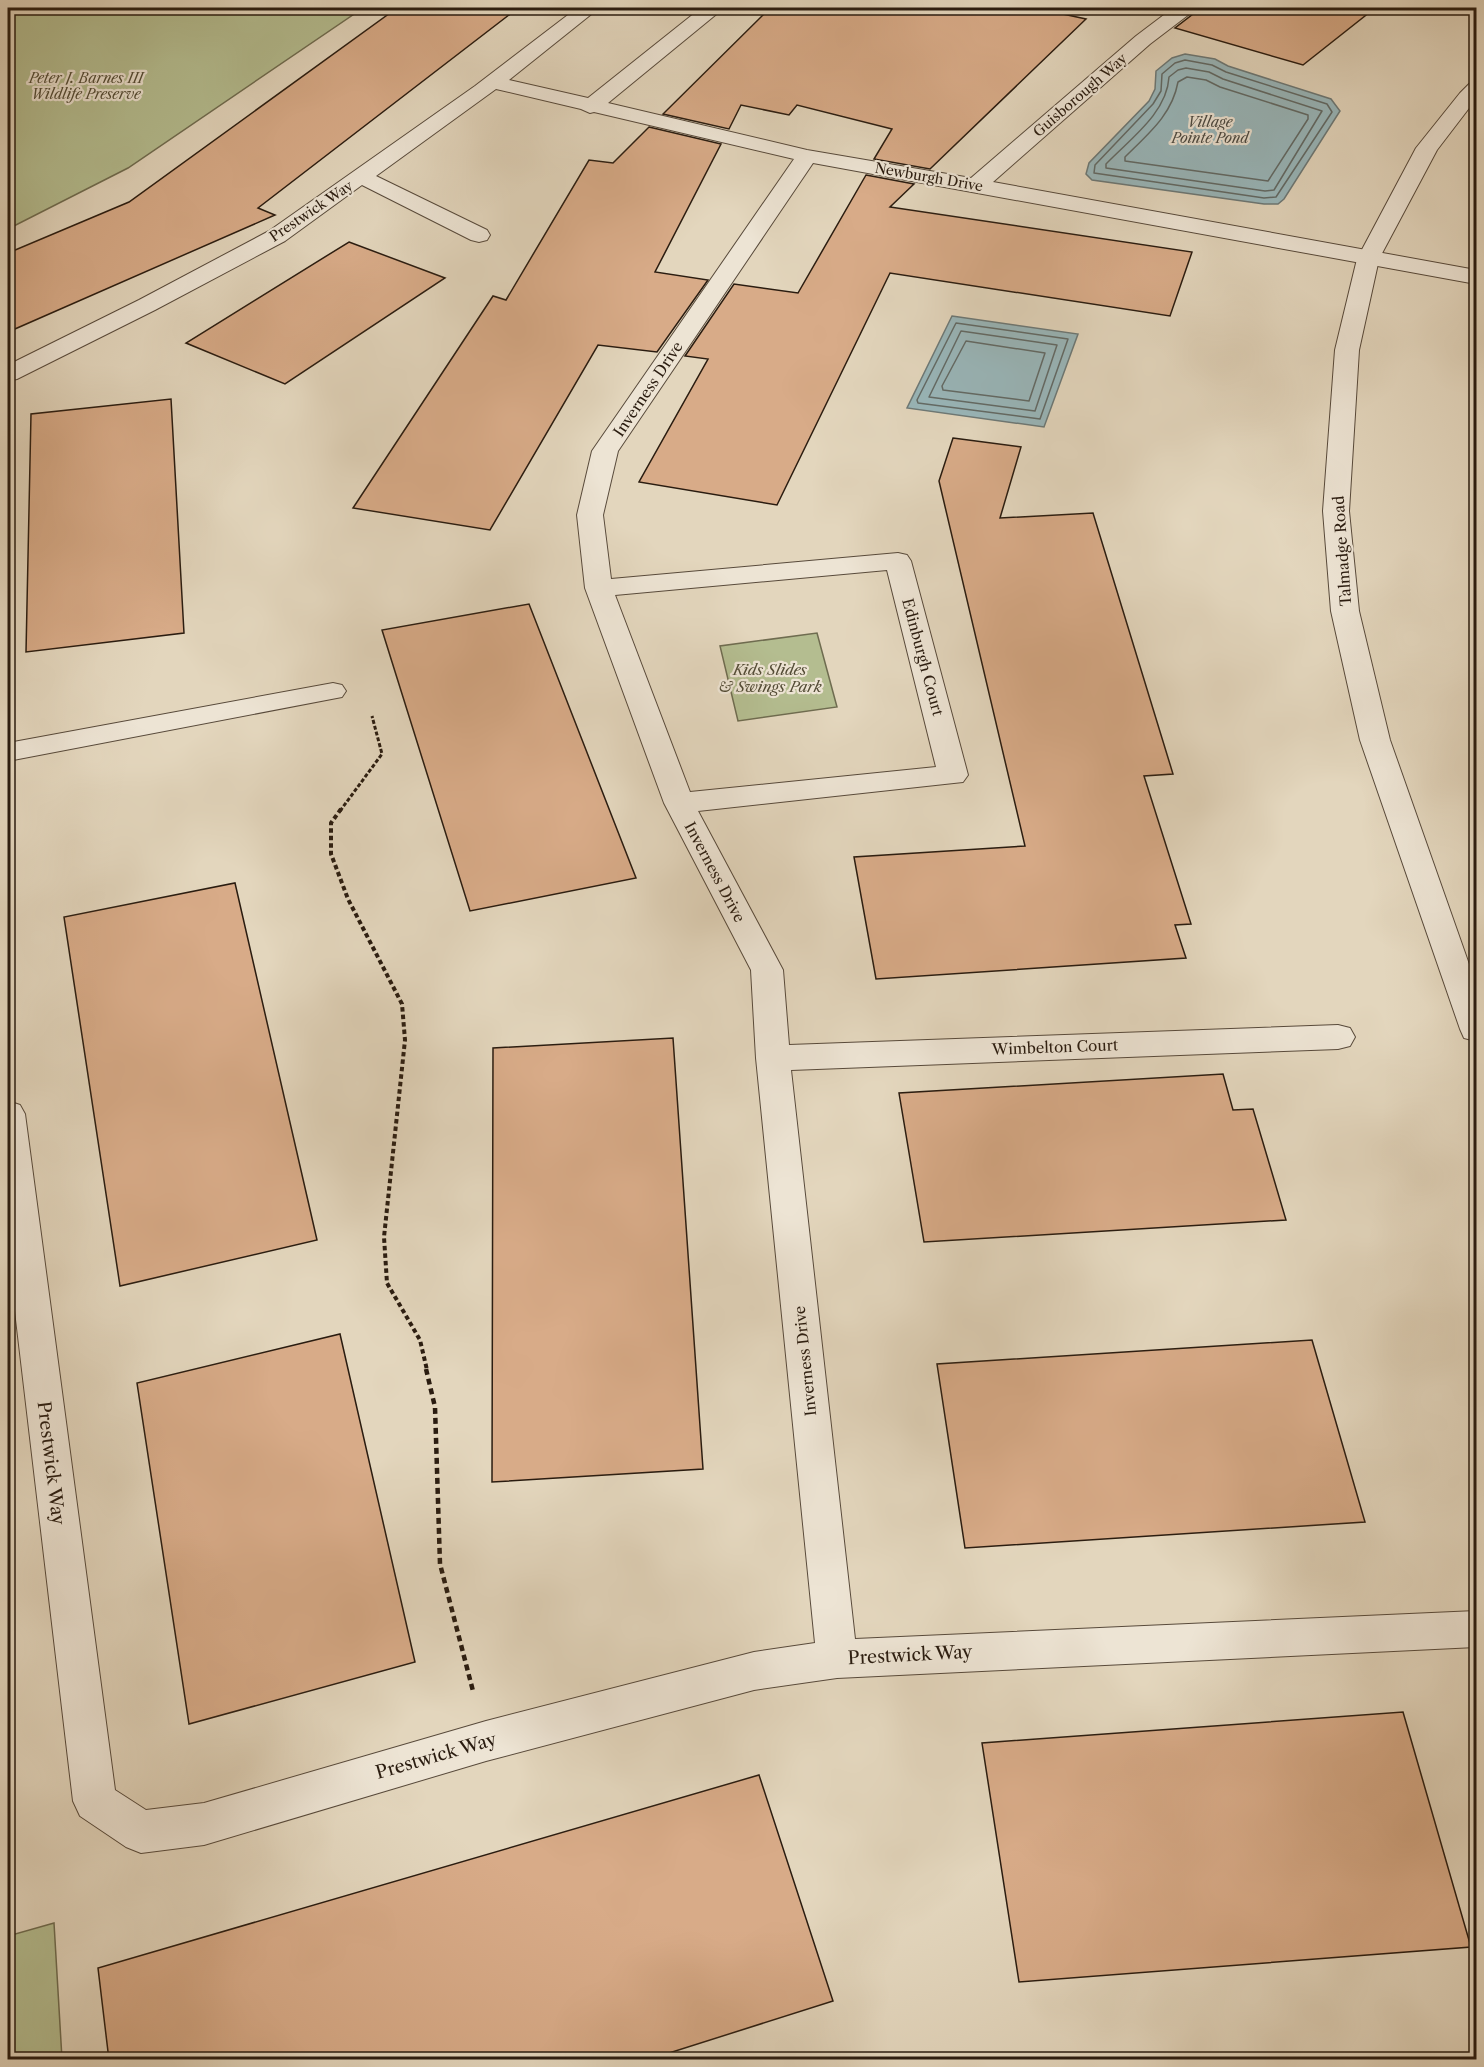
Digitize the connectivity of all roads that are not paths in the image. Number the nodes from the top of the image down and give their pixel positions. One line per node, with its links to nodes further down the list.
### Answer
1 (590, 8): 4 (street, Prestwick Way)
2 (712, 8): 6 (street)
3 (1185, 8): 9 (street, Guisborough Way)
4 (493, 82): 6 (street, Newburgh Drive); 8 (street, Prestwick Way)
5 (1476, 88): 11 (street, Talmadge Road)
6 (590, 106): 7 (street, Newburgh Drive)
7 (807, 156): 9 (street, Newburgh Drive); 14 (street, Inverness Drive)
8 (362, 177): 10 (street); 13 (street, Prestwick Way)
9 (976, 184): 11 (street, Newburgh Drive)
10 (480, 235)
11 (1368, 259): 12 (street, Newburgh Drive); 18 (street, Talmadge Road)
12 (1476, 277)
13 (8, 374)
14 (599, 588): 17 (street, Inverness Drive); 17 (street, Edinburgh Court)
15 (333, 691): 16 (lane)
16 (8, 752)
17 (679, 803): 20 (street, Inverness Drive)
18 (1476, 1029)
19 (1338, 1036): 20 (street, Wimbelton Court)
20 (772, 1058): 23 (street, Inverness Drive)
21 (8, 1114): 23 (street, Prestwick Way)
22 (1476, 1629): 23 (street, Prestwick Way)
23 (837, 1659)

